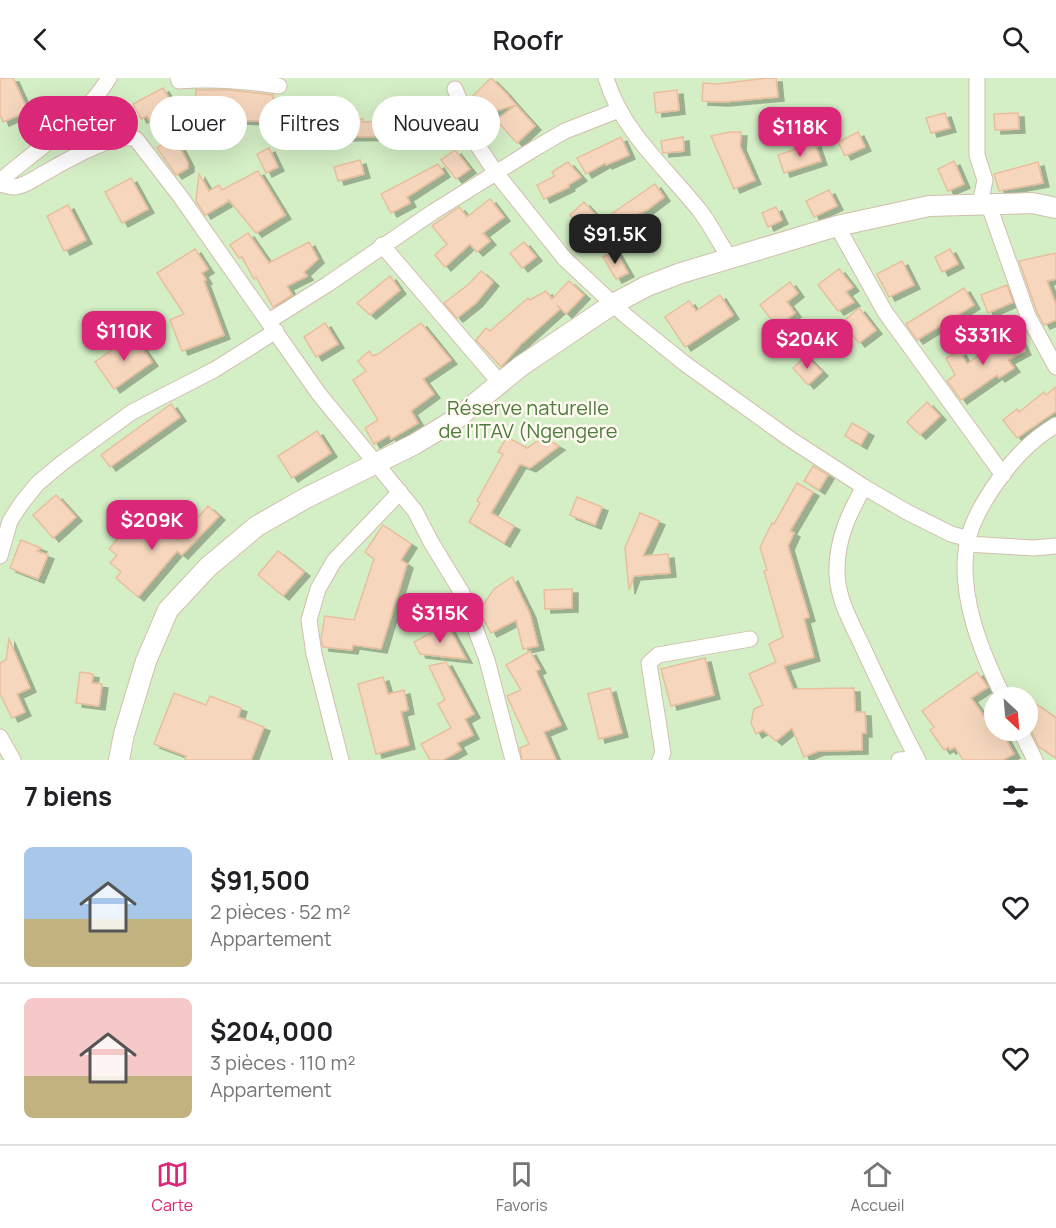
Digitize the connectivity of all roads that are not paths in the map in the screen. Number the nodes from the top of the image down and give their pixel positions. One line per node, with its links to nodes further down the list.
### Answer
1 (109, 78): 9 (street)
2 (178, 78): 5 (street)
3 (606, 78): 7 (street)
4 (977, 78): 10 (street)
5 (279, 86)
6 (454, 89): 8 (street)
7 (619, 110): 8 (street); 14 (street)
8 (496, 173): 13 (street); 15 (street)
9 (0, 183): 16 (street)
10 (984, 203): 11 (street); 12 (street); 17 (street)
11 (1056, 207)
12 (837, 226): 14 (street); 21 (street)
13 (382, 245): 16 (street); 18 (street)
14 (730, 258): 15 (street)
15 (613, 304): 18 (street); 22 (street)
16 (272, 326): 20 (street); 26 (street)
17 (1056, 367)
18 (501, 384): 20 (street)
19 (1056, 425): 21 (street)
20 (374, 463): 23 (street); 33 (street)
21 (1003, 475): 24 (street)
22 (864, 487): 24 (street); 31 (street)
23 (400, 492): 34 (street); 35 (street)
24 (968, 542): 25 (street); 28 (street)
25 (1056, 546)
26 (0, 556)
27 (750, 639): 36 (street)
28 (998, 687)
29 (0, 737): 32 (street)
30 (1026, 741): 38 (street)
31 (917, 759): 37 (street)
32 (13, 760)
33 (119, 760)
34 (341, 760)
35 (513, 760)
36 (660, 760)
37 (899, 760)
38 (1035, 760)

